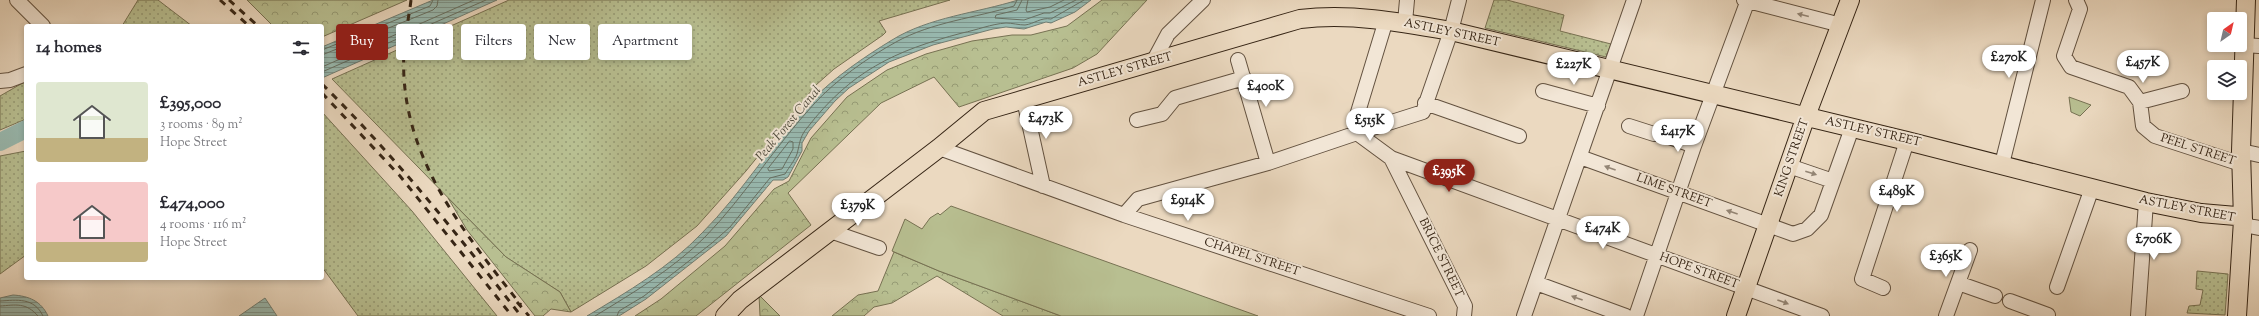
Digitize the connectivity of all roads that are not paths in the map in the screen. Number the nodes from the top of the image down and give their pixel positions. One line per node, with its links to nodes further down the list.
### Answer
1 (17, 0): 13 (street)
2 (1203, 0): 18 (street)
3 (1407, 0): 12 (street)
4 (1459, 0): 15 (street)
5 (1634, 0): 19 (street)
6 (1747, 0): 14 (street, one-way to 6); 25 (street)
7 (1850, 0): 14 (main road, KING STREET)
8 (2043, 0): 44 (street)
9 (2076, 0): 27 (street, PEEL STREET)
10 (2246, 0): 16 (main road)
11 (1386, 20): 12 (main road, ASTLEY STREET); 18 (main road, ASTLEY STREET); 34 (street)
12 (1405, 22): 15 (main road, ASTLEY STREET)
13 (41, 24)
14 (1841, 25): 30 (main road, KING STREET)
15 (1451, 31): 19 (main road, ASTLEY STREET); 28 (street)
16 (2251, 45): 42 (main road)
17 (1238, 60): 21 (street)
18 (1153, 62): 26 (main road, ASTLEY STREET)
19 (1611, 70): 25 (main road, ASTLEY STREET); 29 (street)
20 (24, 75): 22 (street)
21 (1244, 78): 31 (street); 43 (street)
22 (0, 81)
23 (1543, 91): 29 (street)
24 (2182, 91): 27 (street)
25 (1713, 95): 30 (main road, ASTLEY STREET); 37 (street)
26 (1024, 100): 38 (main road, ASTLEY STREET); 47 (street)
27 (2140, 102): 42 (street, PEEL STREET)
28 (1426, 103): 34 (street); 35 (street)
29 (1598, 106): 40 (street)
30 (1806, 116): 33 (main road, ASTLEY STREET); 45 (main road, KING STREET)
31 (1137, 120)
32 (1629, 126): 37 (street)
33 (1852, 128): 36 (main road, ASTLEY STREET); 46 (street, LIME STREET)
34 (1357, 133): 41 (street, HOPE STREET); 43 (street)
35 (1519, 136)
36 (1907, 140): 44 (main road, ASTLEY STREET); 64 (street)
37 (1694, 146): 49 (street)
38 (939, 148): 47 (street, CHAPEL STREET); 56 (main road, ASTLEY STREET)
39 (2259, 155): 42 (street, PEEL STREET)
40 (1580, 157): 49 (street, LIME STREET, one-way to 40); 52 (street)
41 (1391, 158): 52 (street, HOPE STREET); 70 (street, BRICE STREET)
42 (2241, 158): 53 (main road)
43 (1268, 163): 51 (street)
44 (2002, 164): 48 (main road, ASTLEY STREET)
45 (1789, 166): 46 (street, one-way to 46); 54 (main road, KING STREET)
46 (1833, 181): 54 (street, LIME STREET)
47 (1043, 186): 51 (street, CHAPEL STREET)
48 (2092, 188): 50 (main road, ASTLEY STREET); 62 (street)
49 (1678, 193): 54 (street, LIME STREET, one-way to 49); 59 (street)
50 (2146, 202): 53 (main road, ASTLEY STREET); 77 (street)
51 (1124, 215): 69 (street, CHAPEL STREET)
52 (1559, 220): 59 (street, HOPE STREET); 60 (street)
53 (2243, 220): 55 (street); 78 (main road)
54 (1769, 224): 63 (main road, KING STREET)
55 (2259, 228)
56 (830, 231): 57 (street); 68 (main road, ASTLEY STREET)
57 (878, 248)
58 (1970, 250): 61 (street)
59 (1657, 256): 63 (street, HOPE STREET); 73 (street)
60 (1536, 283): 71 (street); 72 (street, one-way to 60)
61 (1958, 283): 65 (street); 76 (street)
62 (2058, 287)
63 (1746, 288): 74 (main road, KING STREET); 75 (street, HOPE STREET, one-way to 75)
64 (1883, 288)
65 (1995, 296)
66 (2010, 301): 67 (street)
67 (2048, 314)
68 (725, 316)
69 (1429, 316)
70 (1464, 316)
71 (1524, 316)
72 (1626, 316)
73 (1636, 316)
74 (1736, 316)
75 (1822, 316)
76 (1946, 316)
77 (2138, 316)
78 (2237, 316)

